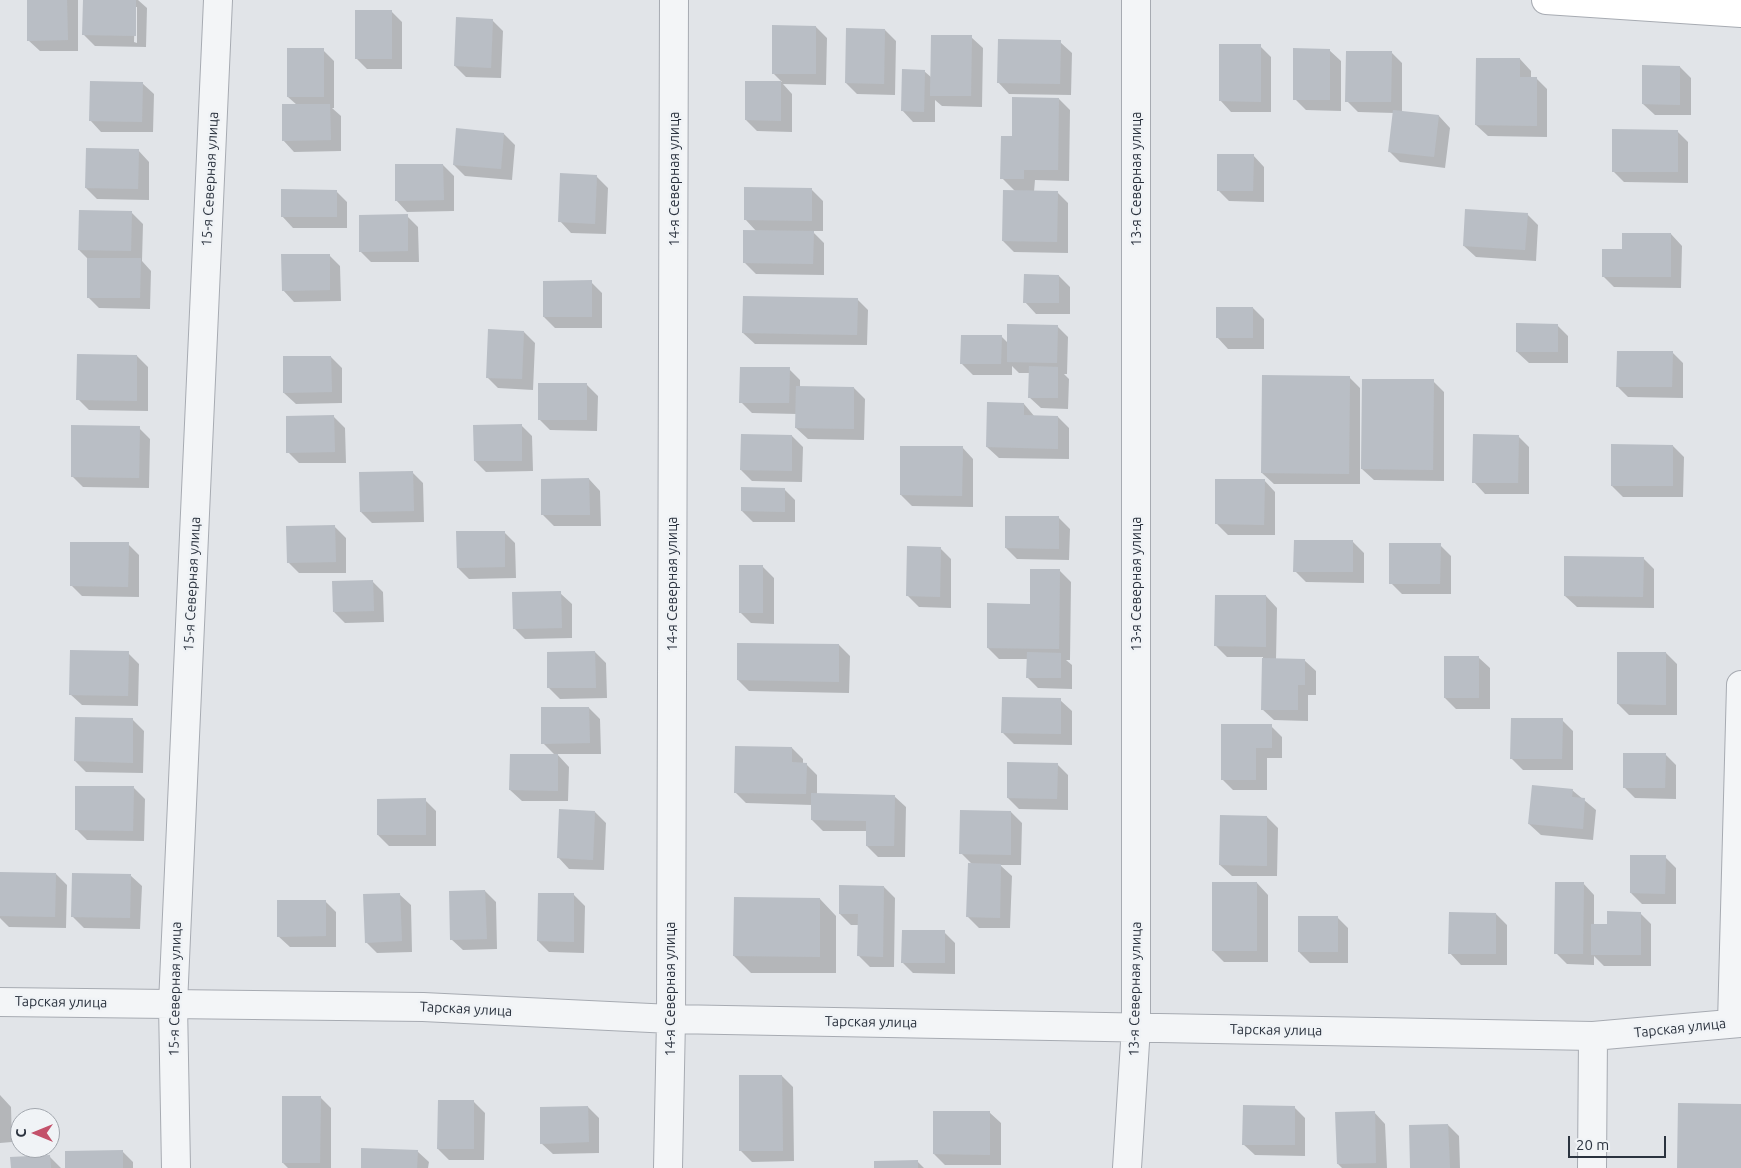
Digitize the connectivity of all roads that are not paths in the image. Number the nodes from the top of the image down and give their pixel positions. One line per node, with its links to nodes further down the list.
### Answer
1 (218, 0): 8 (street, 15-я Северная улица)
2 (674, 0): 9 (street, 14-я Северная улица)
3 (1136, 0): 11 (street, 13-я Северная улица)
4 (1546, 0): 5 (street)
5 (1741, 13)
6 (1741, 685): 10 (street)
7 (0, 1002): 8 (street, Тарская улица)
8 (173, 1004): 9 (street, Тарская улица); 13 (street, 15-я Северная улица)
9 (671, 1019): 11 (street, Тарская улица); 14 (street, 14-я Северная улица)
10 (1737, 1023): 12 (street, Тарская улица)
11 (1136, 1027): 12 (street, Тарская улица); 15 (street, 13-я Северная улица)
12 (1593, 1036): 16 (street)
13 (176, 1168)
14 (668, 1168)
15 (1128, 1168)
16 (1592, 1168)

